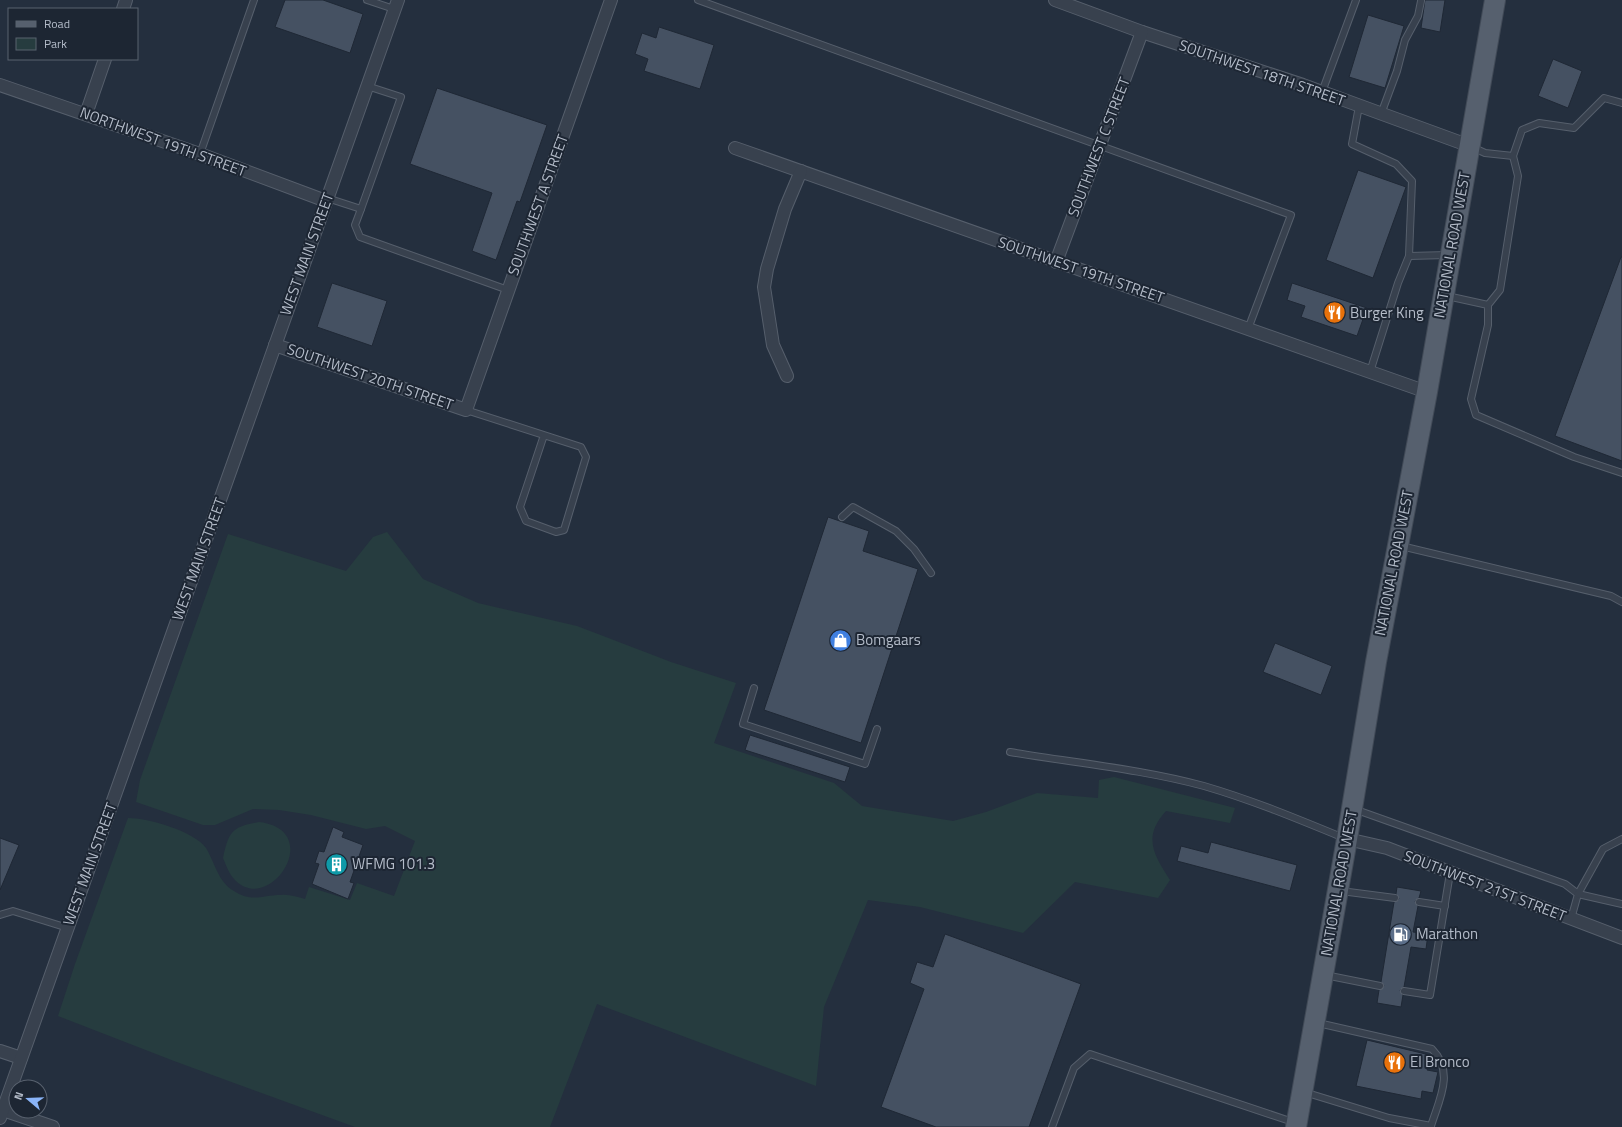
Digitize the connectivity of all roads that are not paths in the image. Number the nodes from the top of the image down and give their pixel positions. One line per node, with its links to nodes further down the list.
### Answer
1 (254, 0): 22 (lane)
2 (367, 0): 9 (lane)
3 (611, 0): 30 (street, SOUTHWEST A STREET)
4 (698, 0): 19 (lane)
5 (1055, 0): 10 (street, SOUTHWEST 18TH STREET)
6 (1356, 0): 14 (lane)
7 (1495, 0): 20 (main road, NATIONAL ROAD WEST)
8 (1421, 2): 18 (lane)
9 (396, 5): 13 (street, WEST MAIN STREET)
10 (1142, 32): 14 (street, SOUTHWEST 18TH STREET); 19 (street, SOUTHWEST C STREET)
11 (106, 60): 17 (street)
12 (0, 85): 17 (street, NORTHWEST 19TH STREET)
13 (367, 86): 25 (street, WEST MAIN STREET); 26 (lane)
14 (1322, 92): 16 (street, SOUTHWEST 18TH STREET)
15 (1622, 103): 23 (lane)
16 (1359, 106): 18 (street, SOUTHWEST 18TH STREET); 28 (lane)
17 (86, 114): 22 (street, NORTHWEST 19TH STREET)
18 (1381, 114): 20 (street, SOUTHWEST 18TH STREET)
19 (1100, 145): 29 (street, SOUTHWEST C STREET); 33 (lane)
20 (1470, 146): 23 (lane); 27 (main road, NATIONAL ROAD WEST)
21 (735, 148): 24 (street, SOUTHWEST 19TH STREET)
22 (200, 154): 25 (street, NORTHWEST 19TH STREET)
23 (1513, 156): 32 (lane)
24 (801, 171): 29 (street, SOUTHWEST 19TH STREET); 36 (street)
25 (327, 199): 26 (lane); 34 (street, WEST MAIN STREET)
26 (361, 209): 30 (lane)
27 (1451, 254): 28 (lane); 31 (main road, NATIONAL ROAD WEST)
28 (1410, 256): 35 (lane)
29 (1056, 262): 33 (street, SOUTHWEST 19TH STREET)
30 (508, 290): 38 (street, SOUTHWEST A STREET)
31 (1444, 296): 32 (lane); 37 (main road, NATIONAL ROAD WEST)
32 (1488, 305): 40 (lane)
33 (1248, 329): 35 (street, SOUTHWEST 19TH STREET)
34 (275, 345): 38 (street, SOUTHWEST 20TH STREET); 60 (street, WEST MAIN STREET)
35 (1370, 372): 37 (street, SOUTHWEST 19TH STREET)
36 (787, 376)
37 (1427, 392): 42 (main road, NATIONAL ROAD WEST)
38 (466, 410): 39 (lane)
39 (544, 435): 39 (lane)
40 (1622, 473)
41 (842, 517): 43 (lane)
42 (1398, 545): 44 (lane); 48 (main road, NATIONAL ROAD WEST)
43 (931, 573)
44 (1622, 602)
45 (754, 688): 46 (lane)
46 (877, 729)
47 (1010, 752): 49 (lane)
48 (1352, 808): 49 (main road, NATIONAL ROAD WEST); 53 (lane)
49 (1347, 839): 51 (street, SOUTHWEST 21ST STREET); 52 (main road, NATIONAL ROAD WEST)
50 (1622, 839): 53 (lane)
51 (1450, 873): 57 (lane); 59 (street, SOUTHWEST 21ST STREET)
52 (1338, 891): 54 (lane); 62 (main road, NATIONAL ROAD WEST)
53 (1578, 894): 56 (lane); 59 (lane)
54 (1395, 898)
55 (1418, 902): 57 (lane)
56 (1622, 904)
57 (1445, 906): 64 (lane)
58 (0, 914): 60 (lane)
59 (1571, 919): 61 (street, SOUTHWEST 21ST STREET)
60 (68, 928): 67 (street, WEST MAIN STREET)
61 (1622, 938)
62 (1323, 975): 63 (lane); 65 (main road, NATIONAL ROAD WEST)
63 (1380, 986)
64 (1404, 991)
65 (1315, 1022): 68 (main road, NATIONAL ROAD WEST); 68 (lane)
66 (0, 1051): 67 (street)
67 (21, 1058): 69 (street, WEST MAIN STREET)
68 (1302, 1092): 70 (main road, NATIONAL ROAD WEST)
69 (2, 1114): 71 (street)
70 (1296, 1125): 72 (lane)
71 (53, 1127)
72 (1052, 1127)

